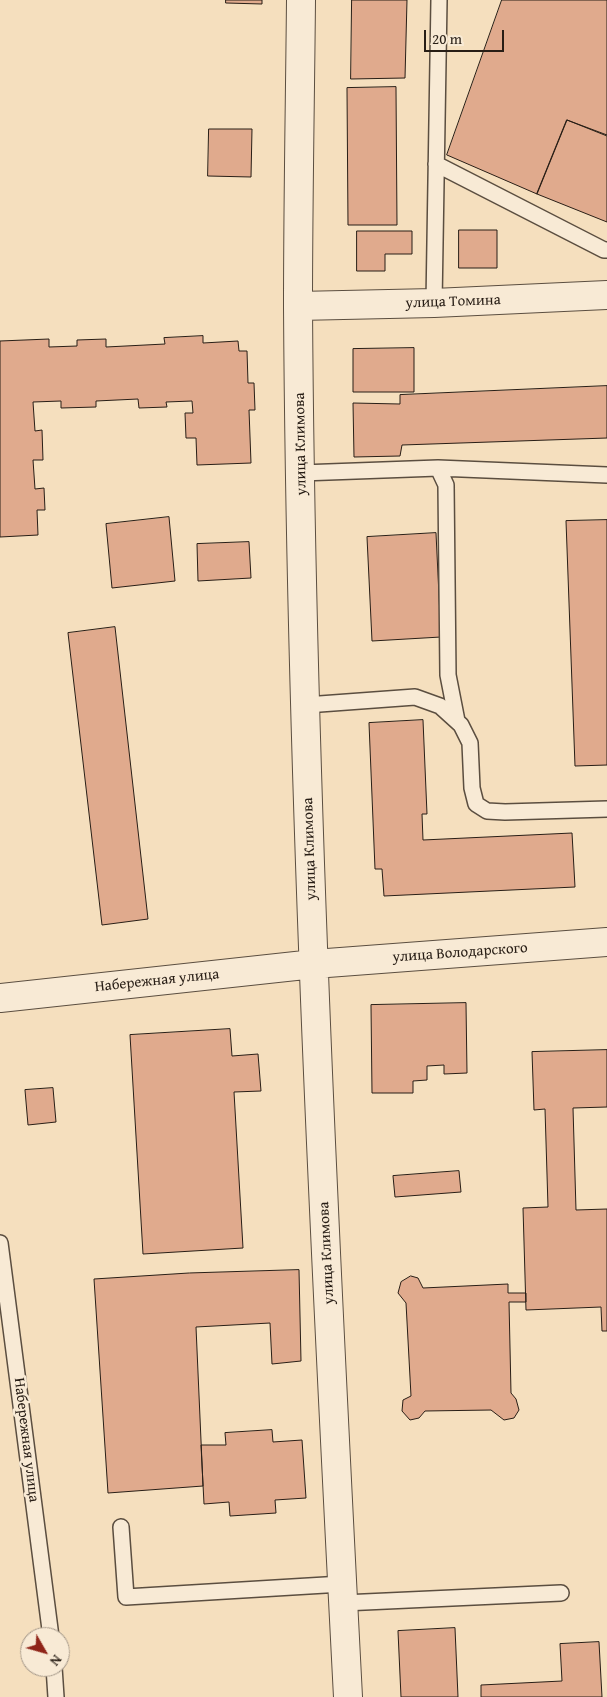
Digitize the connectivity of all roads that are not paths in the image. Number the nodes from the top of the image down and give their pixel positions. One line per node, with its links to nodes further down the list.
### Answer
1 (301, 0): 7 (street, улица Климова)
2 (440, 0): 3 (lane)
3 (436, 164): 4 (lane); 6 (lane)
4 (607, 250)
5 (607, 295): 6 (street, улица Томина)
6 (434, 303): 7 (street, улица Томина)
7 (298, 306): 9 (street, улица Климова)
8 (438, 468): 9 (lane); 10 (lane); 12 (lane)
9 (301, 473): 11 (street, улица Климова)
10 (607, 475)
11 (306, 706): 12 (lane); 15 (street, улица Климова)
12 (457, 721): 13 (lane)
13 (607, 810)
14 (607, 942): 15 (street, улица Володарского)
15 (314, 964): 16 (street, Набережная улица); 20 (street, улица Климова)
16 (0, 998)
17 (0, 1243): 21 (lane, Набережная улица)
18 (121, 1527): 20 (lane)
19 (561, 1593): 20 (lane)
20 (343, 1594): 24 (street, улица Климова)
21 (50, 1627)
22 (55, 1677): 23 (lane)
23 (56, 1697)
24 (348, 1697)

